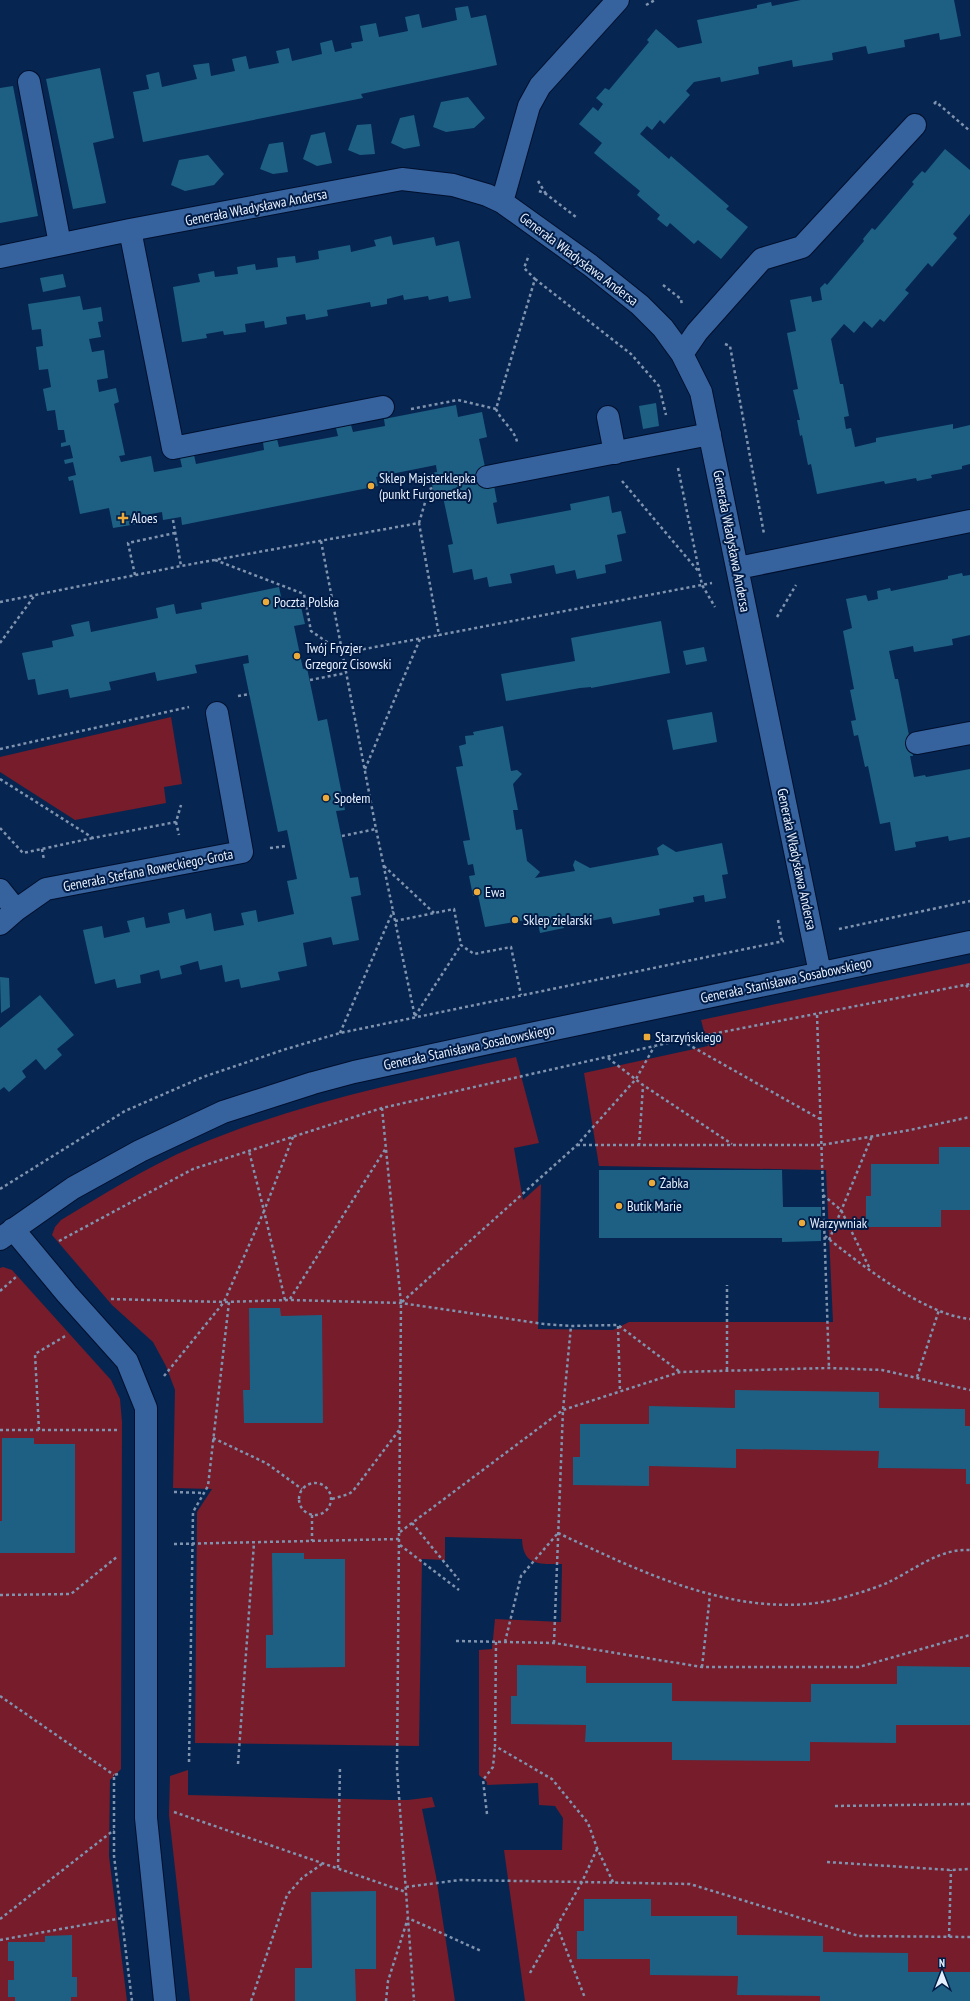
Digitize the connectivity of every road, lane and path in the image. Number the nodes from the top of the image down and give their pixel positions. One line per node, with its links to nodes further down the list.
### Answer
1 (618, 0): 4 (street)
2 (29, 82): 8 (street)
3 (915, 125): 12 (street)
4 (509, 180): 5 (street); 6 (path)
5 (502, 202): 7 (street, Generała Władysława Andersa); 13 (street, Generała Władysława Andersa)
6 (577, 218)
7 (130, 230): 8 (street, Generała Władysława Andersa); 14 (street)
8 (60, 244): 10 (street, Generała Władysława Andersa)
9 (529, 254): 15 (path)
10 (0, 257)
11 (657, 280): 12 (path)
12 (697, 332): 13 (street); 28 (path)
13 (682, 354): 17 (street, Generała Władysława Andersa)
14 (383, 407): 15 (path)
15 (496, 409): 19 (path)
16 (608, 417): 18 (street)
17 (710, 434): 18 (street); 31 (street, Generała Władysława Andersa)
18 (608, 454): 19 (street); 30 (path)
19 (522, 470): 20 (street)
20 (487, 477)
21 (433, 488): 24 (path)
22 (173, 520): 25 (path)
23 (970, 521): 28 (street)
24 (419, 523): 26 (path); 37 (path)
25 (175, 533): 29 (path); 32 (path)
26 (321, 540): 27 (path); 40 (path)
27 (214, 560): 29 (path); 40 (path)
28 (770, 562): 31 (street)
29 (181, 566): 32 (path)
30 (699, 572)
31 (738, 573): 37 (path); 67 (street, Generała Władysława Andersa)
32 (135, 575): 34 (path)
33 (798, 582): 36 (path)
34 (35, 595): 35 (path); 39 (path)
35 (0, 602)
36 (776, 620)
37 (439, 635): 38 (path)
38 (420, 638): 40 (path); 49 (path)
39 (0, 642)
40 (343, 654): 41 (path)
41 (346, 673): 42 (path); 49 (path)
42 (310, 680)
43 (250, 694): 44 (path)
44 (224, 705): 58 (street, Generała Stefana Roweckiego-Grota)
45 (192, 707): 48 (path)
46 (970, 733): 47 (street)
47 (917, 744)
48 (0, 749)
49 (365, 770): 53 (path)
50 (0, 780): 55 (path)
51 (181, 805): 55 (path)
52 (0, 828): 55 (path)
53 (376, 829): 54 (path); 56 (path)
54 (342, 836)
55 (93, 838)
56 (384, 865): 59 (path); 60 (path)
57 (0, 890): 58 (street)
58 (16, 910): 63 (street, Generała Stefana Roweckiego-Grota)
59 (393, 911): 61 (path); 73 (path)
60 (434, 913): 61 (path); 66 (path)
61 (395, 921): 66 (path)
62 (836, 921): 64 (path)
63 (0, 924)
64 (838, 929)
65 (970, 942): 67 (street, Generała Stanisława Sosabowskiego)
66 (461, 945): 71 (path)
67 (820, 973): 93 (street, Generała Stanisława Sosabowskiego)
68 (970, 984): 69 (path)
69 (966, 985): 70 (path); 72 (path)
70 (970, 990)
71 (521, 995)
72 (817, 1015): 74 (path); 81 (path)
73 (340, 1033)
74 (681, 1040): 75 (path); 81 (path)
75 (654, 1046): 76 (path); 77 (path)
76 (608, 1057): 77 (path); 79 (path)
77 (636, 1079): 78 (path); 84 (path)
78 (643, 1085): 85 (path); 87 (path)
79 (382, 1108): 82 (path); 88 (path)
80 (970, 1117): 83 (path)
81 (820, 1120): 86 (path)
82 (293, 1136): 89 (path); 92 (path)
83 (872, 1136): 86 (path); 91 (path)
84 (577, 1145): 87 (path); 104 (path)
85 (733, 1145): 86 (path); 87 (path)
86 (821, 1145): 90 (path)
87 (639, 1146)
88 (386, 1148): 101 (path); 104 (path)
89 (249, 1151): 92 (path); 96 (path)
90 (823, 1195): 91 (path); 94 (path)
91 (842, 1210): 95 (path); 97 (path)
92 (264, 1211): 100 (path); 102 (path)
93 (7, 1234): 96 (street)
94 (825, 1236): 95 (path); 110 (path)
95 (829, 1240): 97 (path)
96 (37, 1259): 99 (street)
97 (871, 1271): 105 (path)
98 (728, 1285): 111 (path)
99 (70, 1298): 102 (path); 107 (street)
100 (285, 1300): 101 (path); 103 (path)
101 (290, 1300): 104 (path)
102 (224, 1302): 103 (path); 116 (path)
103 (229, 1302): 122 (path)
104 (401, 1303): 109 (path); 118 (path)
105 (939, 1310): 106 (path); 113 (path)
106 (970, 1319)
107 (90, 1320): 116 (street); 120 (path)
108 (618, 1325): 109 (path); 112 (path); 115 (path)
109 (571, 1326): 117 (path)
110 (829, 1368): 111 (path); 113 (path)
111 (727, 1370): 112 (path)
112 (680, 1372): 115 (path)
113 (917, 1377): 114 (path)
114 (970, 1390)
115 (620, 1392): 117 (path)
116 (144, 1401): 121 (street)
117 (563, 1410): 126 (path); 128 (path)
118 (400, 1429): 124 (path); 127 (path)
119 (0, 1430): 120 (path)
120 (39, 1430): 121 (path)
121 (146, 1430): 131 (street)
122 (213, 1438): 123 (path); 133 (path)
123 (302, 1489): 124 (path); 125 (path)
124 (332, 1499): 125 (path)
125 (312, 1515): 130 (path)
126 (412, 1523): 127 (path); 136 (path)
127 (400, 1532): 129 (path)
128 (558, 1532): 139 (path); 143 (path); 144 (path)
129 (399, 1539): 130 (path); 134 (path)
130 (312, 1541): 132 (path)
131 (146, 1543): 133 (path); 138 (path); 152 (street)
132 (254, 1543): 133 (path); 149 (path)
133 (193, 1544): 148 (path)
134 (399, 1544): 137 (path); 165 (path)
135 (970, 1550): 139 (path)
136 (459, 1580)
137 (459, 1590)
138 (0, 1595)
139 (710, 1595): 145 (path)
140 (970, 1635): 145 (path)
141 (456, 1641): 142 (path)
142 (496, 1642): 143 (path); 147 (path)
143 (505, 1642): 144 (path)
144 (554, 1643): 145 (path)
145 (702, 1667)
146 (0, 1696): 151 (path)
147 (495, 1746): 155 (path); 157 (path)
148 (189, 1762)
149 (238, 1764)
150 (340, 1767): 160 (path)
151 (114, 1775)
152 (146, 1802): 159 (path); 177 (street)
153 (970, 1804): 154 (path)
154 (835, 1806)
155 (487, 1814)
156 (114, 1830): 169 (path)
157 (597, 1848): 163 (path); 164 (path)
158 (827, 1862): 162 (path)
159 (322, 1864): 160 (path); 178 (path)
160 (338, 1868): 166 (path)
161 (970, 1869): 162 (path)
162 (951, 1870): 171 (path)
163 (582, 1882): 164 (path); 165 (path); 170 (path)
164 (613, 1882): 171 (path)
165 (406, 1887): 166 (path)
166 (406, 1892): 168 (path)
167 (122, 1918): 173 (path)
168 (408, 1918): 174 (path); 179 (path); 180 (path)
169 (0, 1919)
170 (557, 1926): 175 (path); 176 (path)
171 (949, 1937): 172 (path)
172 (970, 1937)
173 (0, 1940)
174 (481, 1951)
175 (530, 1973)
176 (585, 1998)
177 (165, 2001)
178 (252, 2001)
179 (386, 2001)
180 (414, 2001)

